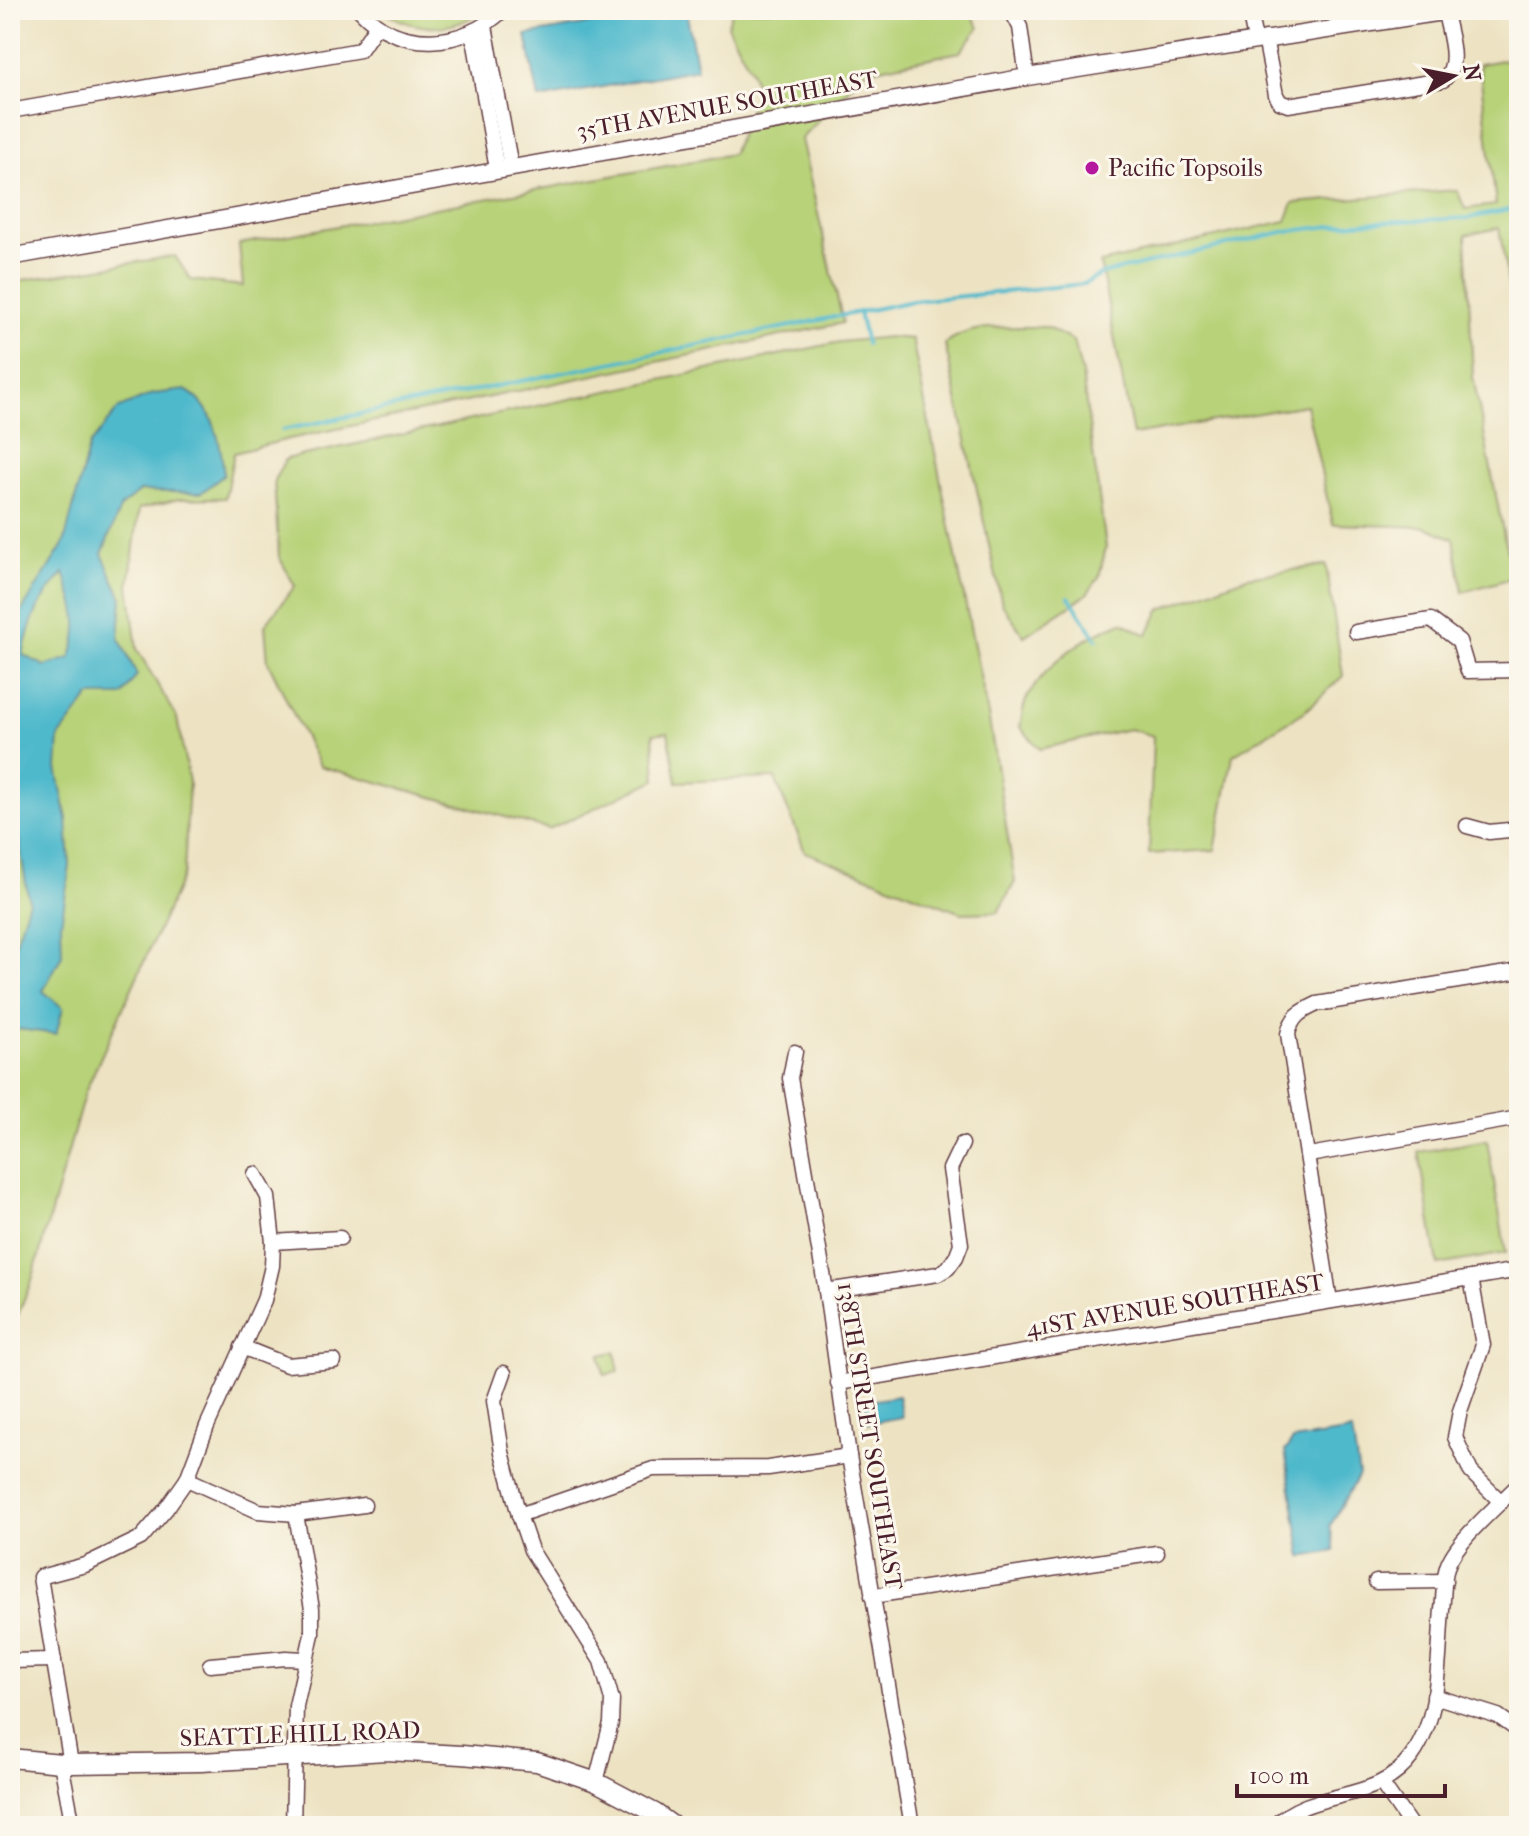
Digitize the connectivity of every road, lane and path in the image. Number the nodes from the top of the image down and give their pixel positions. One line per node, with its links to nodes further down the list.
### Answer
1 (360, 10): 6 (street)
2 (503, 10): 7 (street)
3 (1011, 10): 9 (street)
4 (1249, 10): 8 (street)
5 (1450, 11): 8 (street, 35TH AVENUE SOUTHEAST); 8 (street)
6 (377, 25): 7 (street); 10 (street)
7 (479, 29): 11 (street)
8 (1260, 39): 9 (street, 35TH AVENUE SOUTHEAST)
9 (1027, 77): 11 (street, 35TH AVENUE SOUTHEAST)
10 (10, 111)
11 (504, 168): 12 (street, 35TH AVENUE SOUTHEAST)
12 (10, 257)
13 (1356, 632): 14 (street)
14 (1519, 670)
15 (1467, 826): 16 (street)
16 (1519, 829)
17 (1519, 971): 21 (street)
18 (795, 1052): 27 (street, 138TH STREET SOUTHEAST)
19 (1519, 1118): 21 (street)
20 (962, 1144): 27 (street)
21 (1309, 1155): 28 (street)
22 (255, 1174): 24 (street)
23 (340, 1238): 24 (street)
24 (273, 1242): 29 (street)
25 (1519, 1270): 26 (street, 41ST AVENUE SOUTHEAST)
26 (1471, 1278): 28 (street, 41ST AVENUE SOUTHEAST); 36 (street)
27 (826, 1291): 32 (street, 138TH STREET SOUTHEAST)
28 (1330, 1301): 32 (street, 41ST AVENUE SOUTHEAST)
29 (242, 1347): 30 (street); 34 (street)
30 (334, 1361)
31 (504, 1373): 39 (street)
32 (838, 1383): 33 (street, 138TH STREET SOUTHEAST)
33 (849, 1456): 39 (street); 43 (street, 138TH STREET SOUTHEAST)
34 (187, 1479): 38 (street); 45 (street)
35 (1519, 1484): 36 (street)
36 (1501, 1502): 41 (street)
37 (364, 1505): 38 (street)
38 (296, 1514): 44 (street)
39 (519, 1515): 53 (street)
40 (1157, 1553): 43 (street)
41 (1445, 1581): 42 (street); 48 (street)
42 (1376, 1582)
43 (872, 1596): 58 (street, 138TH STREET SOUTHEAST)
44 (305, 1659): 47 (street); 50 (street)
45 (54, 1660): 46 (street); 52 (street)
46 (10, 1661)
47 (210, 1665)
48 (1434, 1696): 49 (street); 54 (street)
49 (1519, 1731)
50 (294, 1757): 52 (main road, SEATTLE HILL ROAD); 53 (main road, SEATTLE HILL ROAD); 56 (street)
51 (10, 1758): 52 (main road, SEATTLE HILL ROAD)
52 (66, 1764): 55 (street)
53 (596, 1782): 57 (main road, SEATTLE HILL ROAD)
54 (1382, 1784): 59 (street); 60 (street)
55 (73, 1826)
56 (293, 1826)
57 (673, 1826)
58 (912, 1826)
59 (1274, 1826)
60 (1411, 1826)

